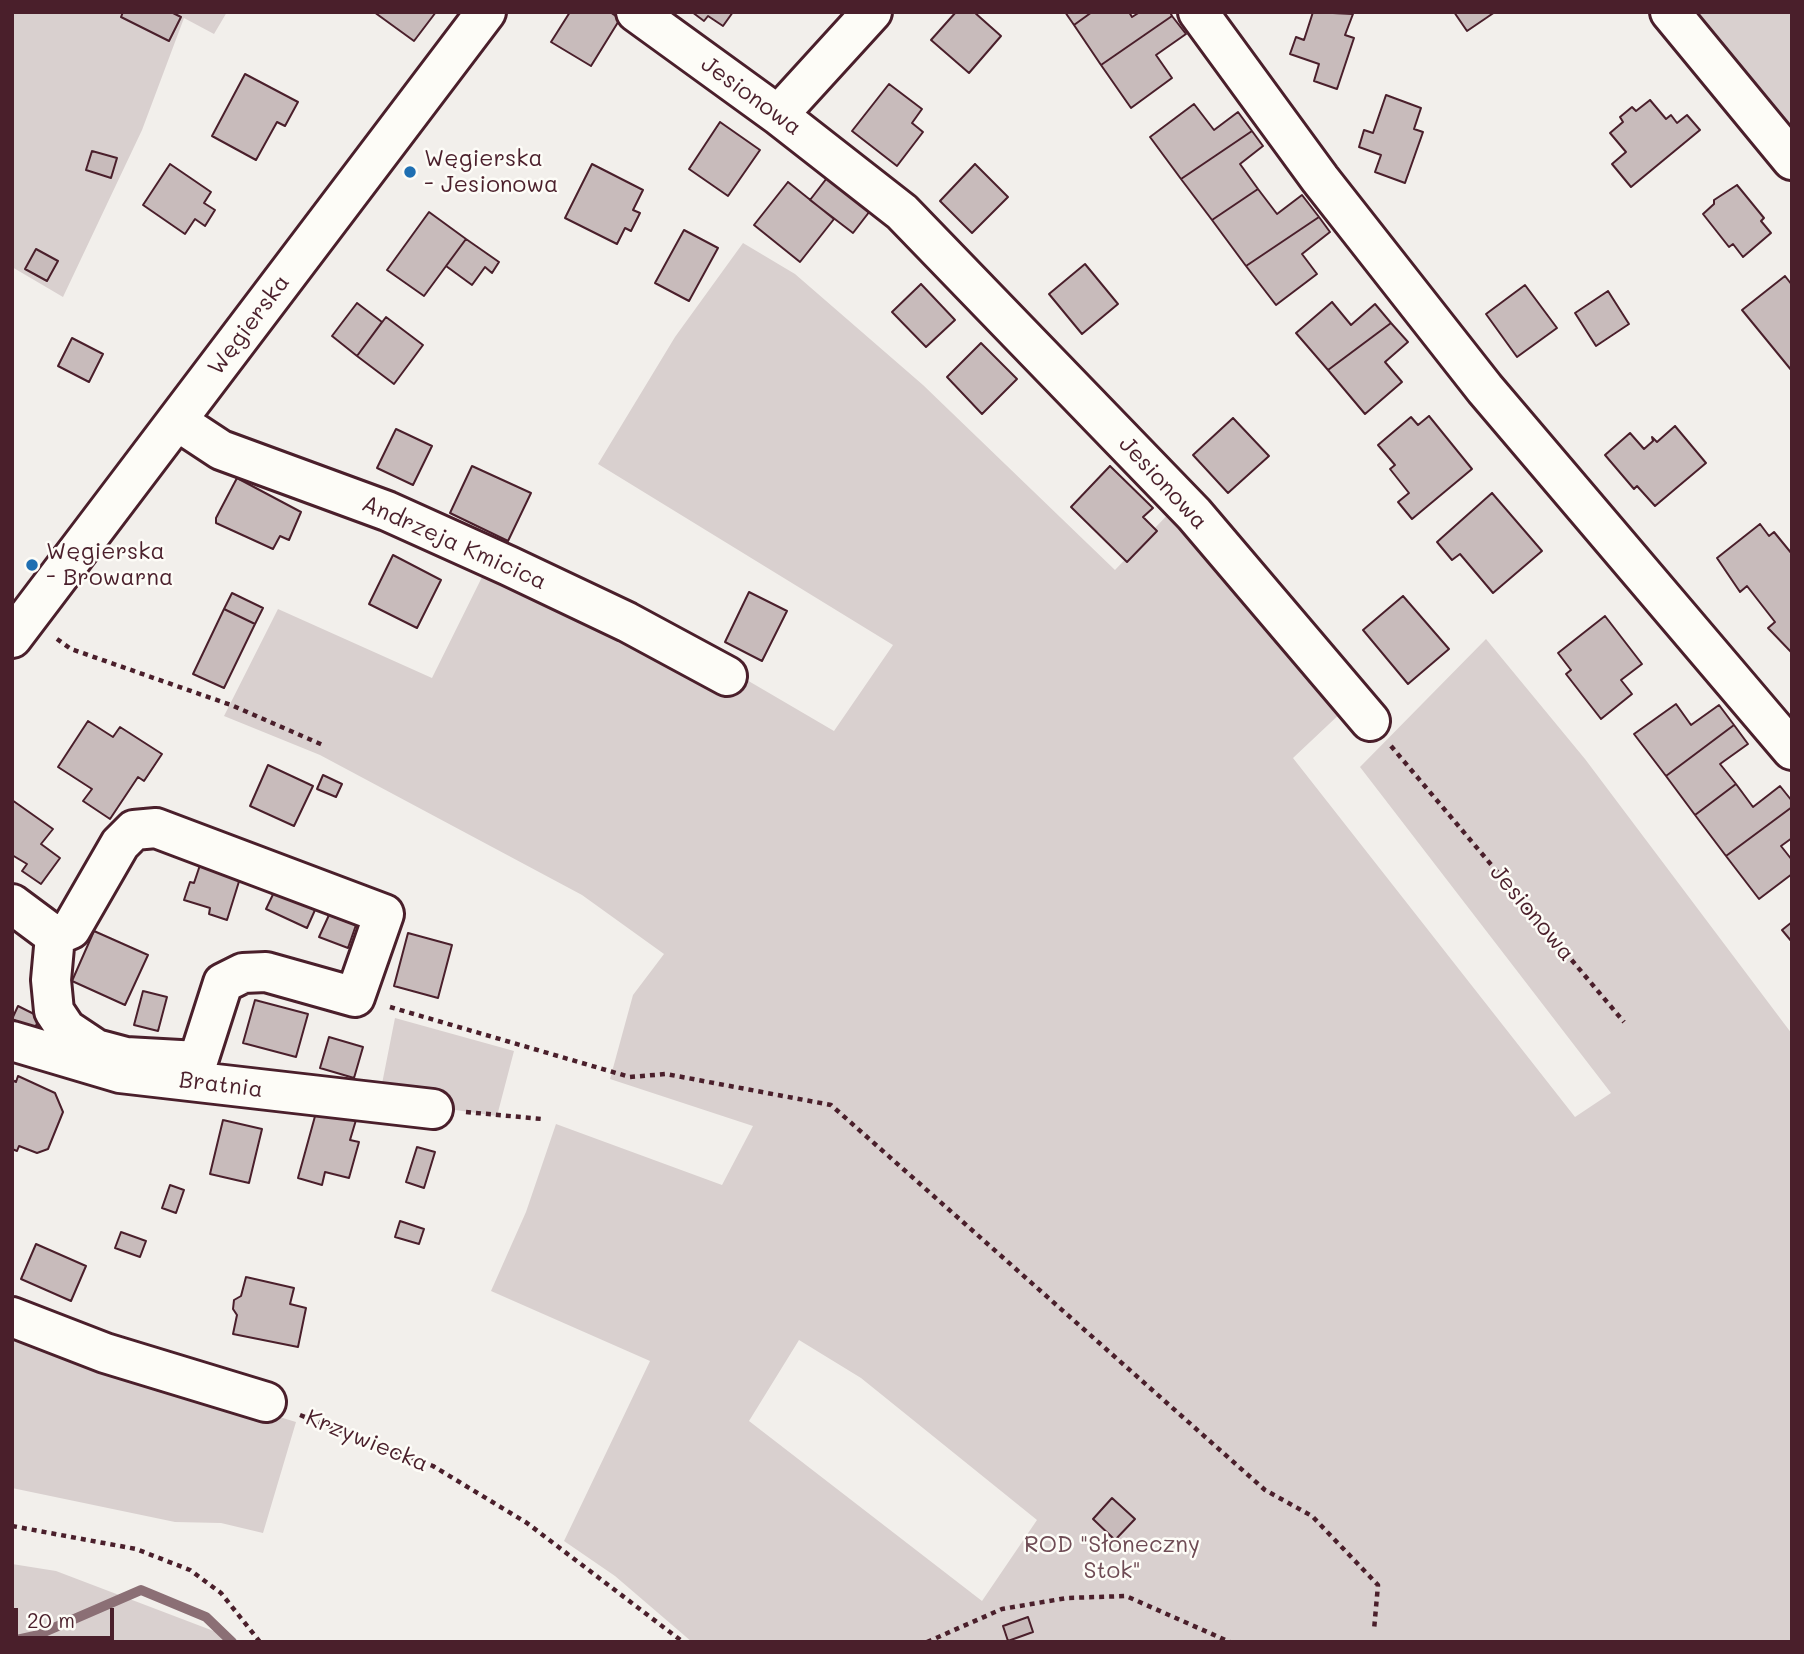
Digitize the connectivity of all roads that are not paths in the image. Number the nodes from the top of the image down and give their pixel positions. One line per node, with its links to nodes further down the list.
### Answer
1 (486, 12): 8 (street, Węgierska)
2 (636, 12): 6 (street, Jesionowa)
3 (872, 12): 6 (street)
4 (1198, 12): 12 (street)
5 (1670, 12): 7 (street)
6 (778, 115): 11 (street, Jesionowa)
7 (1792, 160)
8 (177, 421): 9 (street, Węgierska); 10 (street, Andrzeja Kmicica)
9 (20, 628)
10 (727, 676)
11 (1370, 721)
12 (1792, 750)
13 (12, 904): 14 (street)
14 (55, 936): 14 (street)
15 (12, 1041): 16 (street, Bratnia)
16 (433, 1109)
17 (12, 1317): 18 (street)
18 (266, 1402)

